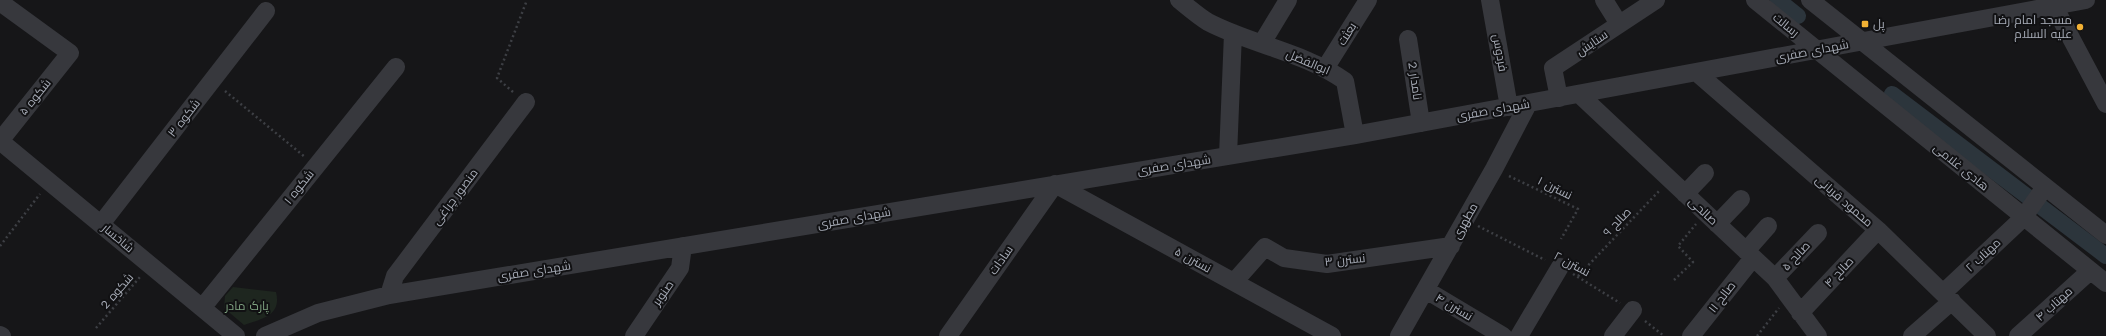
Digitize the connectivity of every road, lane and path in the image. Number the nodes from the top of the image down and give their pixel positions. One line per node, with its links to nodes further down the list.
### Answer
1 (527, 0): 27 (path)
2 (1179, 0): 16 (street, ابوالفضل)
3 (1288, 0): 19 (street)
4 (1368, 0): 22 (street, بعثت)
5 (1490, 0): 30 (street, فردوس)
6 (1604, 0): 15 (street)
7 (1656, 0): 15 (street, ستایش)
8 (1755, 0): 20 (street, رسالت)
9 (1810, 0): 18 (street)
10 (2086, 0): 13 (street, شهدای صفری)
11 (0, 2): 33 (street, شکوه ۵)
12 (2020, 6): 13 (street, شهدای صفری); 18 (street, شهدای صفری)
13 (2054, 6): 29 (street)
14 (266, 12): 24 (street, شکوه ۳)
15 (1619, 24): 26 (street, ستایش)
16 (1233, 33): 19 (street, ابوالفضل); 34 (street)
17 (1408, 39): 31 (street, نامدار 2)
18 (1863, 41): 20 (street, شهدای صفری); 41 (street)
19 (1262, 43): 22 (street, ابوالفضل)
20 (1817, 50): 23 (street, شهدای صفری); 45 (street, هادی غلامی)
21 (396, 67): 35 (street, شکوه ۱)
22 (1326, 67): 32 (street, ابوالفضل)
23 (1696, 72): 25 (street, شهدای صفری); 49 (street, محمود قربانی)
24 (212, 81): 35 (path); 47 (street, شکوه ۳)
25 (1579, 94): 26 (street, شهدای صفری); 38 (street, صالحی)
26 (1559, 98): 28 (street, شهدای صفری)
27 (526, 102): 66 (street, منصور چراغی)
28 (1528, 104): 30 (street, شهدای صفری); 36 (street, مطهری)
29 (2106, 104)
30 (1509, 107): 31 (street, شهدای صفری)
31 (1421, 123): 32 (street, شهدای صفری)
32 (1355, 135): 34 (street, شهدای صفری)
33 (0, 141): 39 (street, شاخسار)
34 (1228, 156): 40 (street, شهدای صفری)
35 (316, 166): 69 (street, شکوه ۱)
36 (1494, 169): 46 (street, مطهری); 52 (path, نسترن ۱)
37 (1705, 172): 42 (street)
38 (1670, 180): 42 (street, صالحی); 60 (path, صالح ۹)
39 (50, 182): 47 (street, شاخسار); 53 (path)
40 (1055, 184): 54 (street, شهدای صفری); 63 (street, نسترن ۵); 77 (street, سادات)
41 (2045, 187): 45 (street, مهتاب ۲); 51 (street)
42 (1685, 194): 44 (street, صالحی)
43 (1741, 199): 44 (street)
44 (1711, 218): 56 (street, صالحی); 62 (path)
45 (2023, 218): 59 (street, هادی غلامی); 68 (street, مهتاب ۲)
46 (1465, 220): 55 (street, مطهری); 58 (path, نسترن ۲)
47 (101, 224): 57 (street, شاخسار)
48 (1768, 226): 56 (street, صالح ۱۱)
49 (1878, 230): 68 (street, محمود قربانی); 71 (street, صالح ۴)
50 (1818, 233): 61 (street, صالح ۵)
51 (2106, 235)
52 (1561, 239)
53 (0, 246)
54 (683, 246): 66 (street, شهدای صفری); 76 (street, صنوبر)
55 (1451, 246): 63 (street, نسترن ۳); 65 (street, مطهری)
56 (1749, 254): 61 (street, صالحی); 84 (street, صالح ۱۱)
57 (150, 265): 69 (street, شاخسار); 72 (path, شکوه 2)
58 (1560, 268): 60 (path, نسترن ۲); 81 (street)
59 (2090, 271): 64 (street, هادی غلامی); 88 (street, مهتاب ۴)
60 (1578, 276): 70 (path, نسترن ۲)
61 (1775, 278): 67 (street, صالحی)
62 (1674, 280)
63 (1234, 282): 78 (street, نسترن ۵)
64 (2106, 283)
65 (1426, 290): 79 (street, مطهری); 80 (street, نسترن ۴)
66 (389, 294): 75 (street, شهدای صفری)
67 (1788, 297): 71 (street, صالحی); 85 (path)
68 (1948, 297): 86 (street, مهتاب ۲); 87 (street, محمود قربانی)
69 (202, 308): 74 (street, شاخسار)
70 (1633, 310): 82 (street); 83 (path, نسترن ۲)
71 (1800, 313): 73 (street, صالحی)
72 (96, 328)
73 (1816, 335)
74 (236, 336)
75 (265, 336)
76 (634, 336)
77 (948, 336)
78 (1332, 336)
79 (1399, 336)
80 (1503, 336)
81 (1519, 336)
82 (1613, 336)
83 (1664, 336)
84 (1691, 336)
85 (1758, 336)
86 (1912, 336)
87 (1987, 336)
88 (2018, 336)

